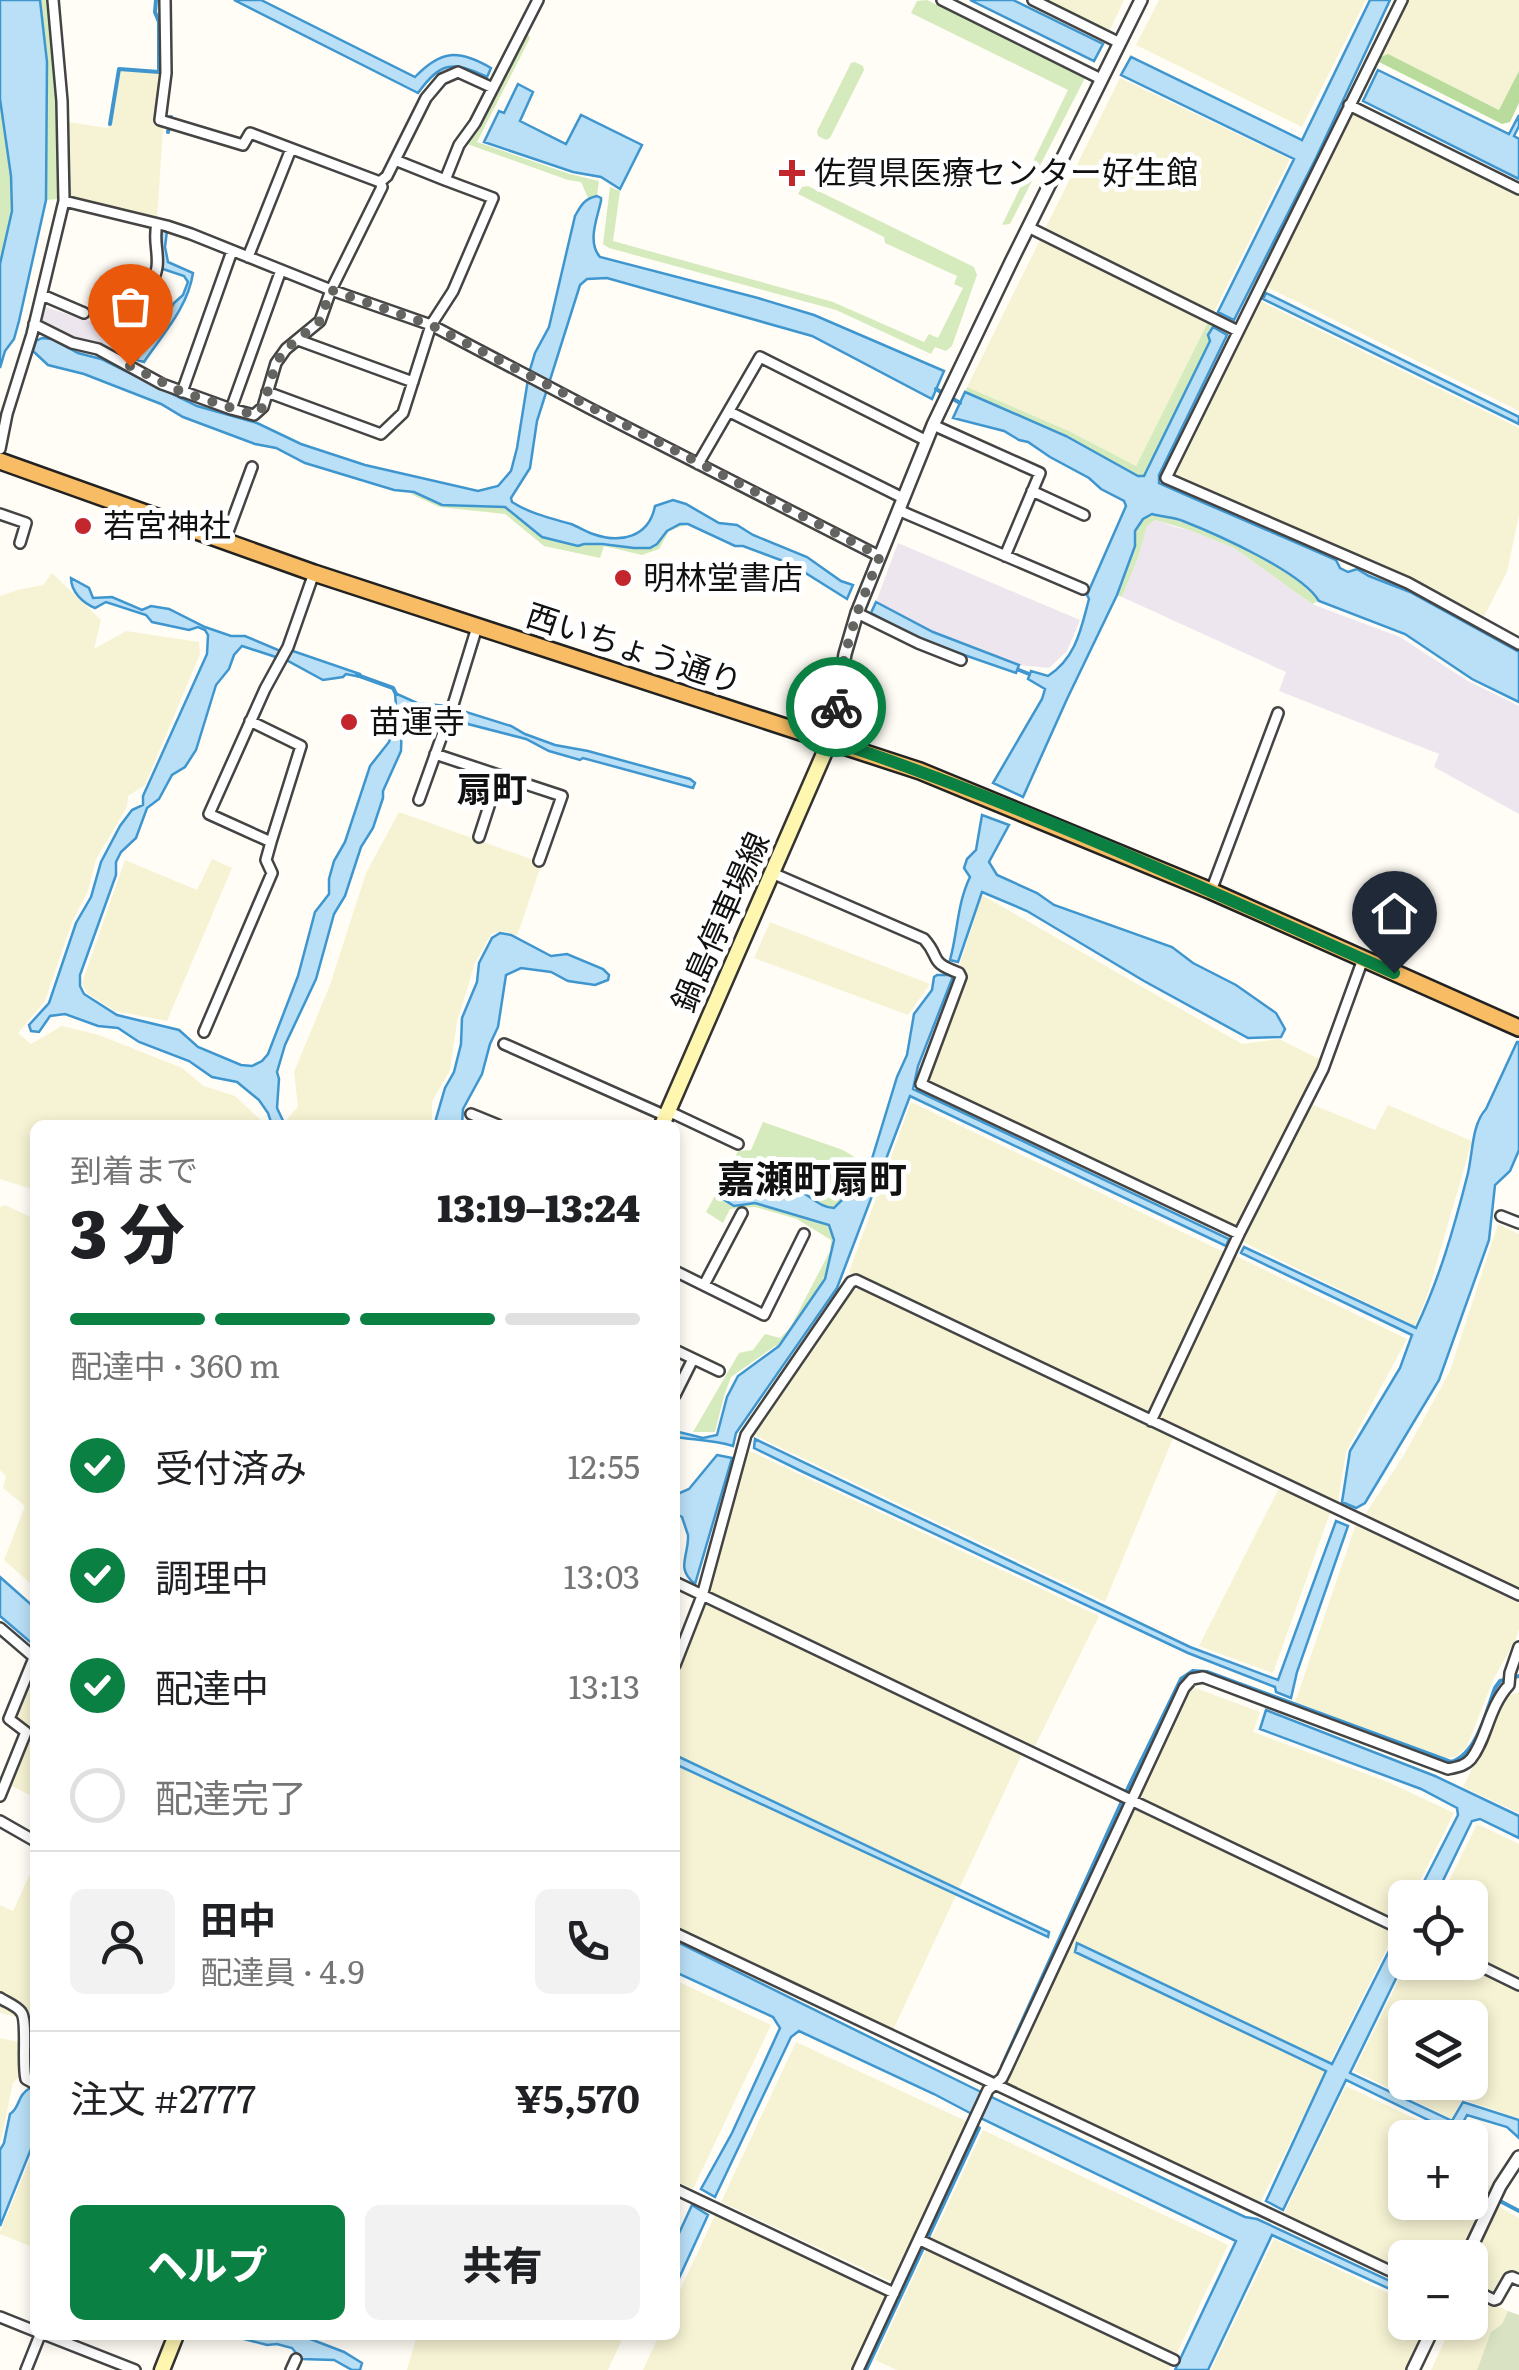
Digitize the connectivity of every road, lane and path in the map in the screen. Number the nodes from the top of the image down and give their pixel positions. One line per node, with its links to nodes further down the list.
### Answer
1 (53, 0): 17 (street)
2 (164, 0): 12 (street)
3 (538, 0): 10 (street)
4 (942, 0): 9 (street)
5 (1033, 0): 8 (street)
6 (1141, 0): 8 (street)
7 (1402, 0): 11 (street)
8 (1120, 43): 9 (street)
9 (1102, 79): 19 (street)
10 (493, 88): 13 (street); 14 (street)
11 (1349, 105): 16 (street); 29 (street)
12 (291, 149): 15 (street); 21 (street)
13 (395, 160): 14 (street); 15 (street)
14 (445, 180): 27 (street)
15 (380, 182): 23 (street)
16 (1519, 190)
17 (64, 201): 18 (street); 24 (street)
18 (162, 225): 20 (street); 26 (street)
19 (1028, 227): 29 (street); 36 (street)
20 (232, 251): 21 (street); 32 (street)
21 (248, 257): 22 (street)
22 (281, 270): 23 (street); 34 (street)
23 (331, 290): 27 (street); 30 (street)
24 (42, 295): 25 (street); 28 (street)
25 (84, 312)
26 (134, 314)
27 (431, 325): 31 (street); 40 (street)
28 (33, 329): 32 (street); 38 (street)
29 (1238, 332): 55 (street)
30 (298, 340): 31 (street); 33 (street)
31 (413, 382): 33 (street)
32 (182, 392): 34 (street)
33 (266, 392): 34 (street)
34 (231, 409)
35 (730, 412): 37 (street); 40 (street); 43 (street)
36 (933, 426): 37 (street); 42 (street)
37 (927, 441): 43 (street)
38 (0, 449)
39 (0, 461): 47 (highway, 西いちょう通り)
40 (698, 464): 49 (street)
41 (252, 467): 47 (street)
42 (1032, 492): 46 (street); 50 (street)
43 (904, 498): 44 (street)
44 (898, 510): 49 (street); 50 (street)
45 (0, 514): 48 (street)
46 (1084, 516)
47 (225, 540): 51 (highway, 西いちょう通り)
48 (20, 543)
49 (880, 556): 53 (street)
50 (1005, 556): 52 (street)
51 (314, 573): 54 (highway, 西いちょう通り); 58 (street)
52 (1083, 589)
53 (857, 613): 56 (street); 59 (street)
54 (477, 627): 59 (highway, 西いちょう通り); 60 (street)
55 (1519, 644)
56 (961, 660)
57 (1278, 713): 67 (street)
58 (250, 721): 64 (street); 64 (street)
59 (830, 740): 66 (main road, 鍋島停車場線); 67 (highway, 西いちょう通り)
60 (436, 754): 61 (street); 62 (street)
61 (499, 775): 63 (street); 65 (street)
62 (419, 800)
63 (479, 837)
64 (271, 842): 70 (street)
65 (539, 862)
66 (772, 874): 73 (main road, 鍋島停車場線); 81 (street)
67 (1210, 891): 68 (highway, 西いちょう通り)
68 (1363, 959): 69 (highway, 西いちょう通り); 81 (street)
69 (1519, 1028)
70 (204, 1032)
71 (504, 1044): 73 (street)
72 (471, 1114): 74 (street)
73 (665, 1117)
74 (486, 1120)
75 (680, 1123): 76 (street)
76 (738, 1144)
77 (742, 1213): 83 (street)
78 (1501, 1216): 79 (street)
79 (1519, 1223)
80 (804, 1234): 83 (street)
81 (1239, 1234): 88 (street)
82 (680, 1273): 83 (street)
83 (704, 1285)
84 (680, 1352): 85 (street)
85 (694, 1359): 86 (street); 87 (street)
86 (719, 1371)
87 (680, 1386)
88 (1151, 1421): 90 (street); 91 (street)
89 (680, 1585): 91 (street)
90 (1519, 1595)
91 (702, 1596): 94 (street); 99 (street)
92 (0, 1628): 95 (street)
93 (1519, 1647): 97 (street)
94 (680, 1653)
95 (30, 1654)
96 (30, 1670): 98 (street)
97 (1514, 1686): 99 (street)
98 (0, 1796)
99 (1131, 1800): 102 (street); 108 (street)
100 (0, 1821): 101 (street)
101 (30, 1838)
102 (1388, 1922)
103 (680, 1934): 108 (street)
104 (1488, 1970): 105 (street)
105 (1519, 1985)
106 (0, 1998): 107 (street)
107 (30, 2081)
108 (990, 2087): 112 (street); 113 (street)
109 (1519, 2157): 111 (street)
110 (680, 2190): 115 (street)
111 (1474, 2240)
112 (924, 2242): 115 (street); 124 (street)
113 (1388, 2270)
114 (1519, 2280): 116 (street)
115 (894, 2293): 129 (street)
116 (1488, 2297)
117 (0, 2317): 118 (street)
118 (30, 2330)
119 (38, 2340): 125 (street)
120 (56, 2340): 126 (street)
121 (174, 2340): 127 (main road)
122 (1427, 2340): 130 (street)
123 (296, 2359): 128 (street)
124 (1174, 2360)
125 (26, 2370)
126 (134, 2370)
127 (162, 2370)
128 (291, 2370)
129 (858, 2370)
130 (1413, 2370)

